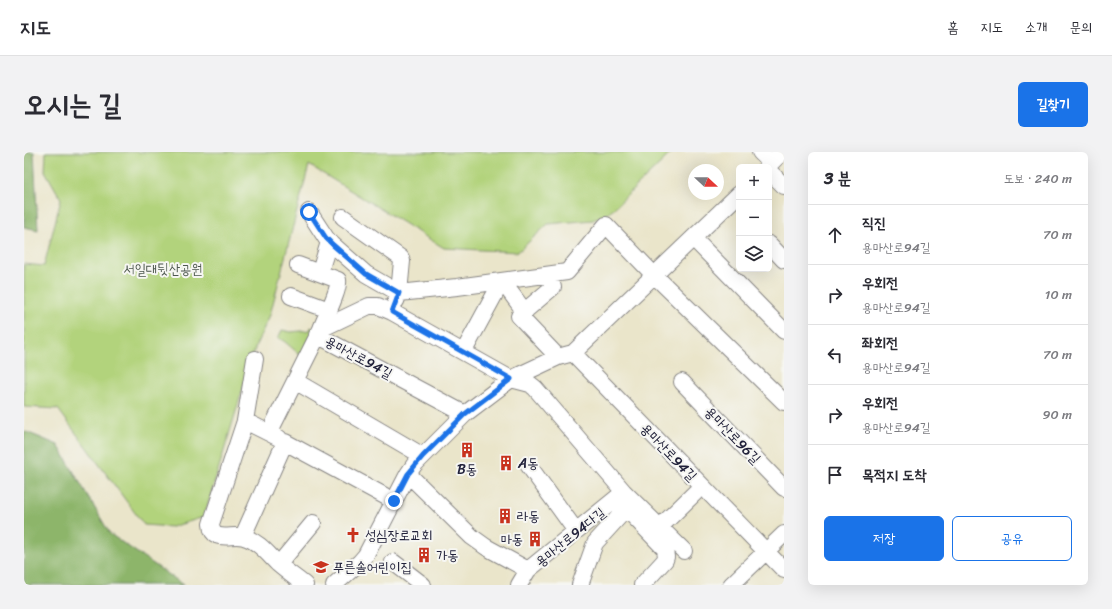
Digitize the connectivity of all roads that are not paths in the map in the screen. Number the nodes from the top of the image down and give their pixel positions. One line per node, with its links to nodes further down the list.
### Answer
1 (770, 161): 2 (street)
2 (784, 186)
3 (736, 203): 6 (street)
4 (309, 212): 7 (street)
5 (343, 217): 15 (street)
6 (693, 238): 12 (street); 20 (street)
7 (329, 242): 11 (street); 15 (street)
8 (772, 247): 9 (street)
9 (784, 260)
10 (298, 265): 17 (street, 용마산로94길)
11 (322, 266)
12 (654, 275): 13 (street); 23 (street); 28 (street)
13 (502, 281): 15 (street); 19 (street); 22 (street)
14 (553, 287): 19 (street)
15 (399, 293): 18 (street)
16 (291, 296): 17 (street)
17 (329, 310): 21 (street, 용마산로94길)
18 (392, 312): 21 (street, 용마산로94길); 22 (street, 용마산로94길)
19 (525, 312): 23 (street, 용마산로94길)
20 (784, 331)
21 (319, 332): 26 (street, 용마산로94길); 29 (street, 용마산로94길)
22 (464, 351): 25 (street, 용마산로94길)
23 (566, 355): 25 (street); 36 (street, 용마산로94길)
24 (255, 358): 30 (street)
25 (511, 379): 29 (street); 38 (street, 용마산로94길)
26 (295, 382): 31 (street, 용마산로94길); 33 (street)
27 (682, 382): 37 (street, 용마산로96길)
28 (784, 402)
29 (465, 414): 33 (street)
30 (245, 420): 31 (street); 44 (street)
31 (269, 433): 32 (street)
32 (285, 442): 39 (street); 44 (street)
33 (423, 456): 35 (street)
34 (529, 466): 42 (street)
35 (408, 474): 39 (street); 49 (street)
36 (702, 486): 41 (street); 46 (street, 용마산로94길)
37 (784, 488)
38 (622, 500): 41 (street); 42 (street, 용마산로94다길); 55 (street); 56 (street)
39 (394, 501): 52 (street)
40 (313, 523): 48 (street)
41 (660, 527): 45 (street)
42 (576, 531): 49 (street, 용마산로94다길)
43 (784, 534): 46 (street)
44 (243, 536): 48 (street)
45 (684, 551)
46 (766, 552): 50 (street); 57 (street)
47 (393, 562): 53 (street)
48 (279, 564): 51 (street)
49 (528, 570): 54 (street, 용마산로94다길)
50 (784, 570)
51 (305, 585)
52 (334, 585)
53 (423, 585)
54 (519, 585)
55 (580, 585)
56 (642, 585)
57 (731, 585)

